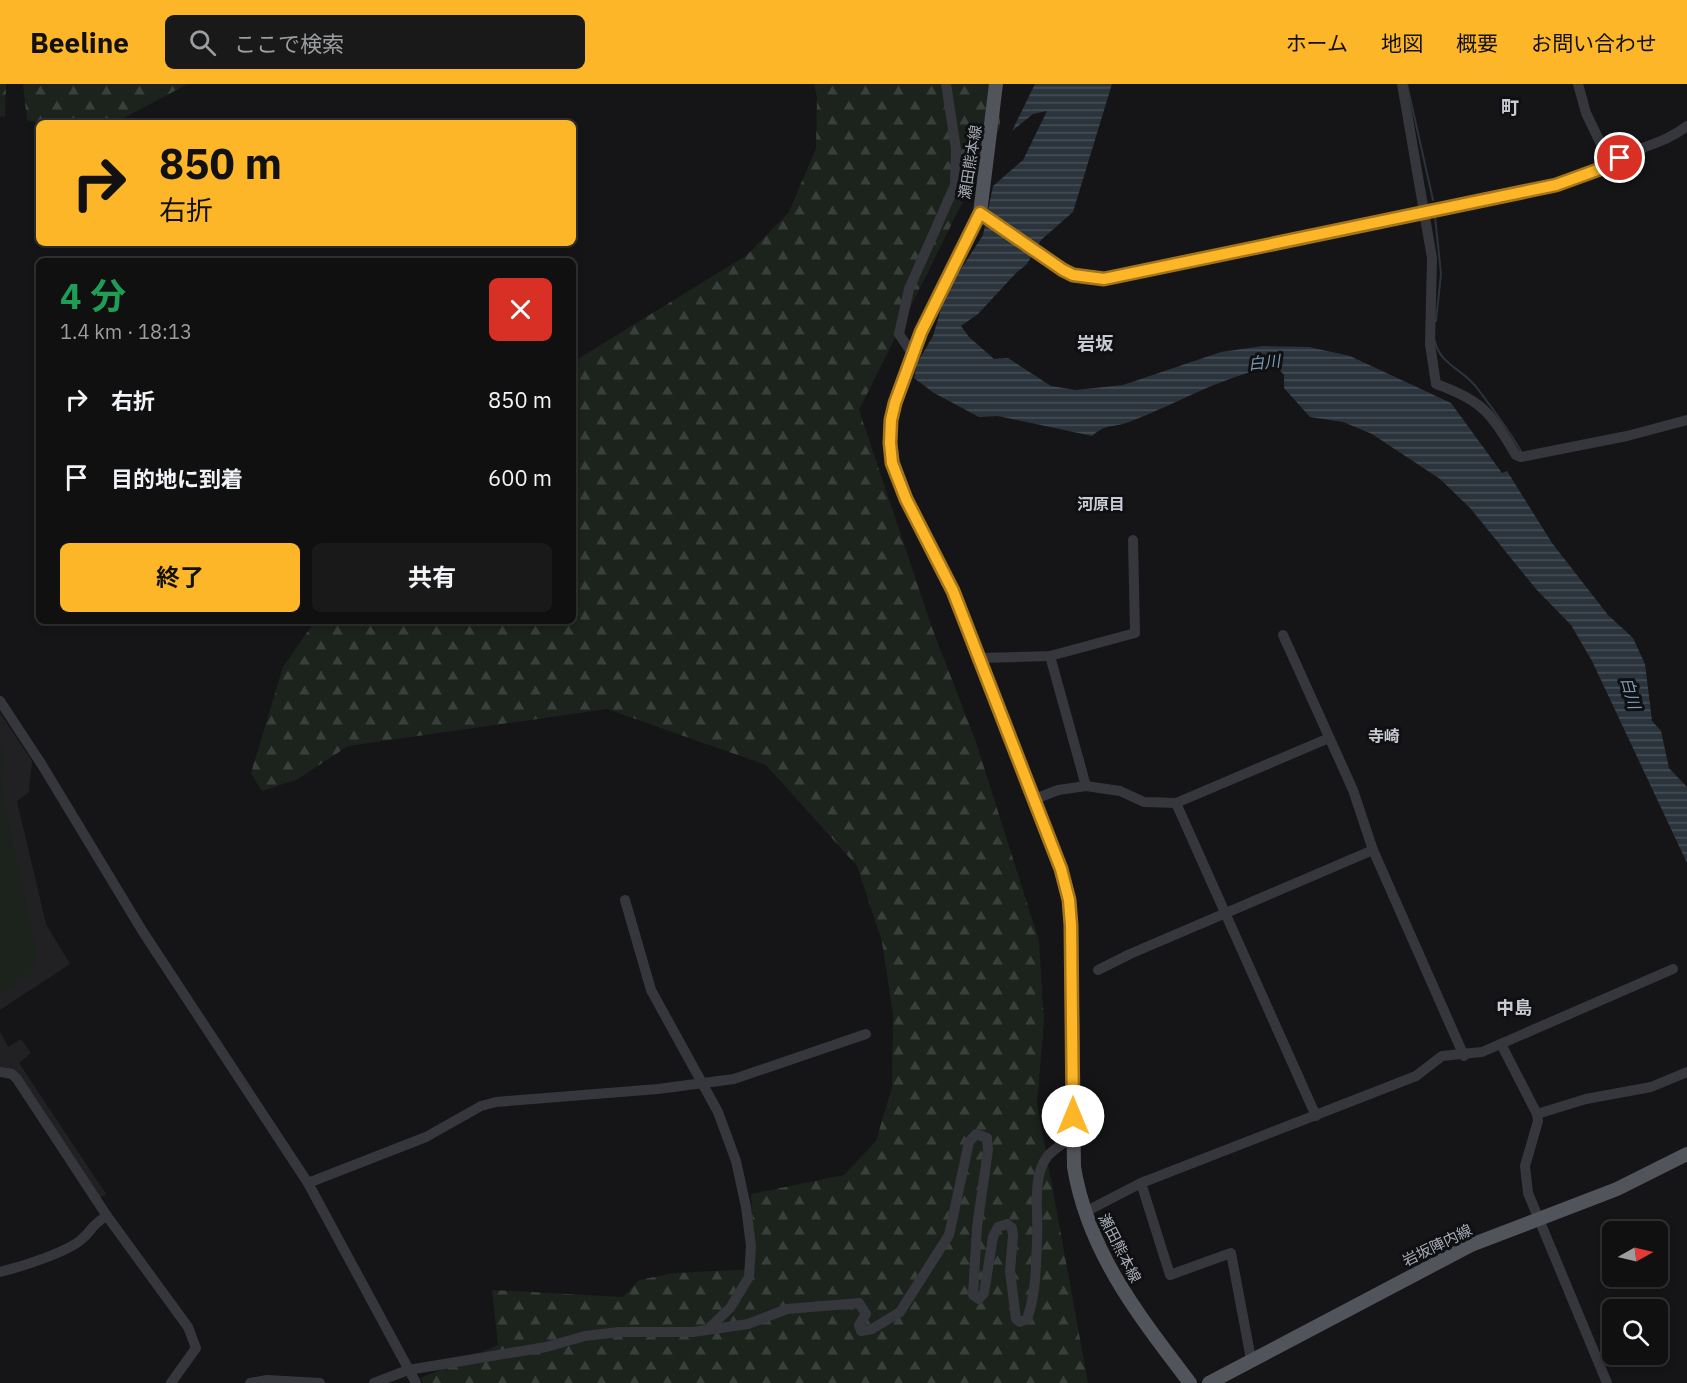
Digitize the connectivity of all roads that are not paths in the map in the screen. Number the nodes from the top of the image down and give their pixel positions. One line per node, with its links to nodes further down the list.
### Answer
1 (946, 84): 9 (street)
2 (996, 84): 8 (main road, 瀬田熊本線)
3 (1402, 84): 7 (street)
4 (1578, 84): 6 (street)
5 (1687, 126): 6 (street)
6 (1611, 165): 7 (street)
7 (1426, 213): 8 (street); 10 (street)
8 (983, 214): 9 (main road, 瀬田熊本線)
9 (913, 355): 14 (main road, 瀬田熊本線)
10 (1687, 420)
11 (1133, 540): 13 (street)
12 (1283, 634): 16 (street)
13 (1050, 656): 14 (street); 17 (street)
14 (980, 658): 18 (main road, 瀬田熊本線)
15 (0, 701): 35 (street)
16 (1329, 738): 19 (street); 20 (street)
17 (1086, 786): 18 (street); 19 (street)
18 (1035, 799): 33 (main road, 瀬田熊本線)
19 (1176, 803): 22 (street)
20 (1373, 850): 22 (street); 27 (street)
21 (625, 900): 30 (street)
22 (1226, 912): 24 (street); 32 (street)
23 (1673, 969): 26 (street)
24 (1098, 970)
25 (866, 1034): 30 (street)
26 (1501, 1044): 27 (street); 31 (street)
27 (1464, 1056): 32 (street)
28 (0, 1072): 38 (street)
29 (1687, 1072): 31 (street)
30 (703, 1084): 35 (street); 41 (street)
31 (1537, 1114): 39 (street)
32 (1316, 1116): 36 (street)
33 (1073, 1136): 37 (main road, 瀬田熊本線); 41 (street)
34 (1687, 1154): 39 (main road, 岩坂陣内線)
35 (308, 1183): 43 (street)
36 (1141, 1183): 37 (street); 42 (street)
37 (1084, 1212): 49 (main road, 瀬田熊本線)
38 (106, 1216): 40 (street); 44 (street)
39 (1538, 1219): 42 (main road, 岩坂陣内線); 51 (street)
40 (0, 1272)
41 (708, 1330): 43 (street)
42 (1251, 1359): 50 (main road, 岩坂陣内線)
43 (408, 1371): 47 (street); 48 (street)
44 (171, 1383)
45 (250, 1383): 46 (street)
46 (320, 1383)
47 (374, 1383)
48 (416, 1383)
49 (1190, 1383)
50 (1209, 1383)
51 (1607, 1383)

